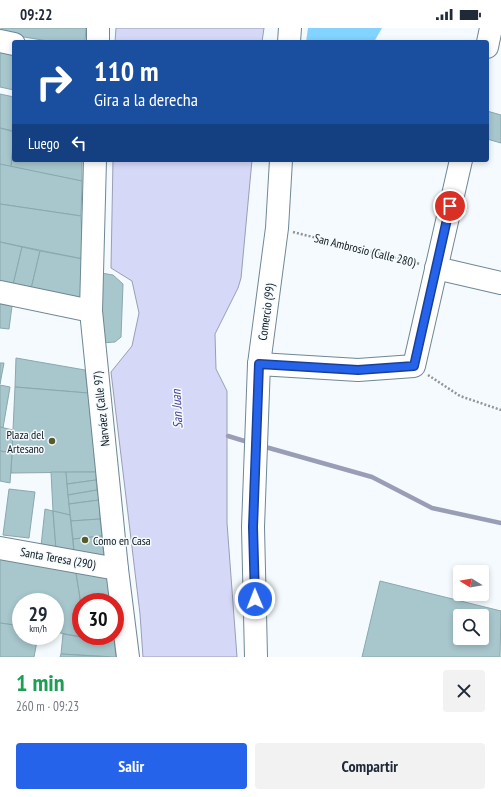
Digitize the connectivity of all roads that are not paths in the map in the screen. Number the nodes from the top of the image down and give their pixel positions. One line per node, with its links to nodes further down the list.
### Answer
1 (98, 28): 4 (street)
2 (290, 28): 5 (street)
3 (491, 28): 6 (street)
4 (98, 40)
5 (289, 40)
6 (488, 40)
7 (0, 41): 8 (street)
8 (12, 44)
9 (95, 162): 15 (street, Narváez (Calle 97))
10 (281, 162): 16 (street, Comercio (99))
11 (461, 162): 12 (street)
12 (436, 268): 13 (street); 16 (street)
13 (501, 283)
14 (0, 292): 15 (street)
15 (91, 311): 18 (street, Narváez (Calle 97))
16 (259, 364): 20 (street, Comercio (99))
17 (0, 548): 18 (street, Santa Teresa (290))
18 (117, 569): 19 (street, Narváez (Calle 97))
19 (128, 657)
20 (256, 657)

